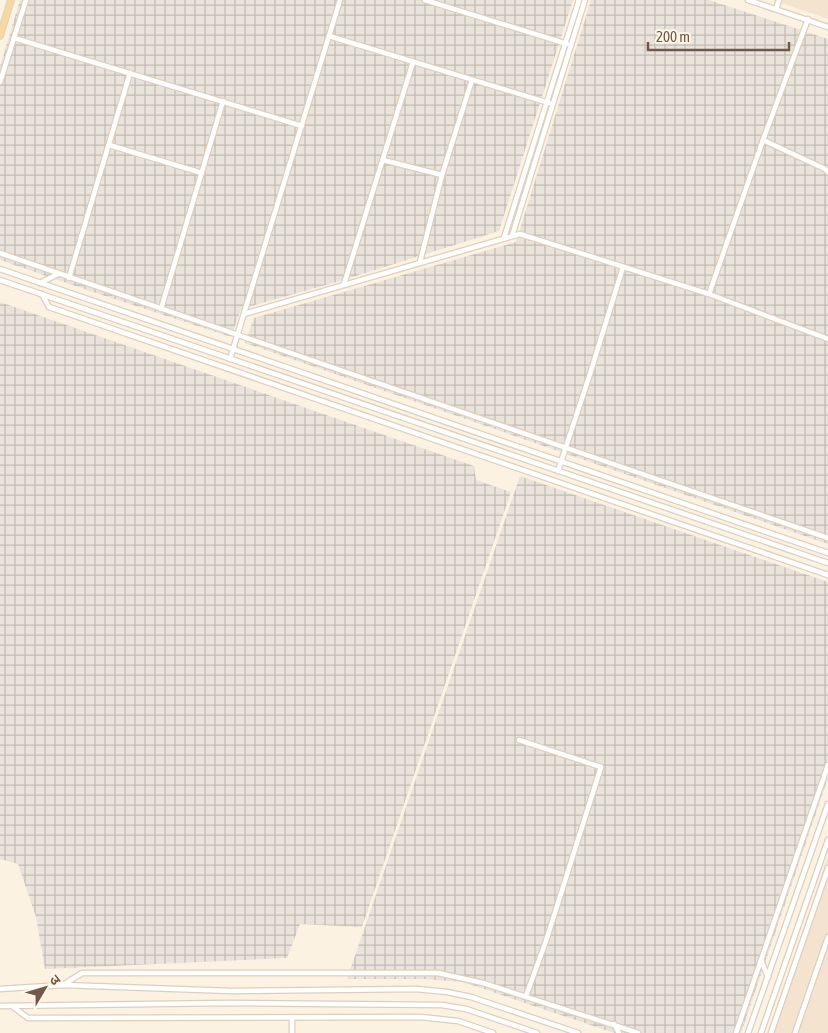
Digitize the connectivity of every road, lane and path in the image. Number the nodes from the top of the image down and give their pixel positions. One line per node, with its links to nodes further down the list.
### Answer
1 (11, 0): 12 (main road)
2 (26, 0): 14 (street)
3 (340, 0): 13 (street)
4 (425, 0): 15 (street)
5 (579, 0): 15 (street)
6 (584, 0): 16 (street)
7 (748, 0): 9 (street)
8 (779, 0): 9 (street)
9 (776, 9): 10 (street)
10 (808, 20): 11 (street); 25 (street)
11 (828, 27)
12 (0, 36)
13 (329, 36): 17 (street); 24 (street)
14 (14, 38): 18 (street); 20 (street)
15 (565, 43): 16 (street); 22 (street)
16 (571, 45): 23 (street)
17 (413, 62): 19 (street); 27 (street)
18 (130, 73): 21 (street); 26 (street)
19 (472, 80): 22 (street); 30 (street)
20 (0, 82)
21 (222, 101): 24 (street); 29 (street)
22 (546, 102): 23 (street); 32 (street)
23 (552, 104): 31 (street)
24 (302, 126): 45 (street)
25 (763, 140): 28 (street); 43 (street)
26 (109, 145): 29 (street); 38 (street)
27 (383, 160): 30 (street); 41 (street)
28 (828, 172)
29 (202, 173): 44 (street)
30 (442, 175): 34 (street)
31 (512, 236): 32 (street); 35 (street)
32 (504, 238): 34 (street)
33 (0, 253): 37 (street)
34 (420, 262): 41 (street)
35 (622, 267): 43 (street); 50 (street)
36 (0, 269): 40 (street)
37 (58, 274): 38 (street); 40 (street)
38 (69, 278): 44 (street)
39 (0, 280): 42 (street)
40 (40, 283): 48 (street)
41 (344, 284): 45 (street)
42 (42, 294): 49 (street); 56 (street)
43 (709, 294): 47 (street)
44 (161, 309): 46 (street)
45 (244, 314): 46 (street)
46 (237, 336): 48 (street); 50 (street)
47 (828, 338)
48 (233, 349): 49 (street); 51 (street)
49 (230, 358): 52 (street)
50 (564, 447): 51 (street); 53 (street)
51 (561, 461): 52 (street); 54 (street)
52 (558, 471): 55 (street)
53 (828, 538)
54 (828, 553)
55 (828, 563)
56 (828, 575)
57 (519, 740): 69 (street)
58 (828, 764): 63 (street)
59 (828, 804): 65 (street)
60 (828, 840): 66 (street)
61 (828, 868): 64 (street)
62 (828, 937): 84 (street)
63 (761, 959): 65 (street); 80 (street)
64 (792, 970): 66 (street); 83 (street)
65 (768, 977): 81 (street)
66 (781, 978): 82 (street)
67 (63, 985): 68 (street); 69 (street); 77 (street)
68 (0, 989)
69 (526, 996): 73 (street)
70 (0, 1006): 71 (street)
71 (12, 1006): 72 (street); 76 (street)
72 (292, 1018): 74 (street); 75 (street)
73 (614, 1024): 78 (street); 79 (street)
74 (292, 1033)
75 (493, 1033)
76 (537, 1033)
77 (578, 1033)
78 (619, 1033)
79 (638, 1033)
80 (736, 1033)
81 (748, 1033)
82 (761, 1033)
83 (771, 1033)
84 (795, 1033)

